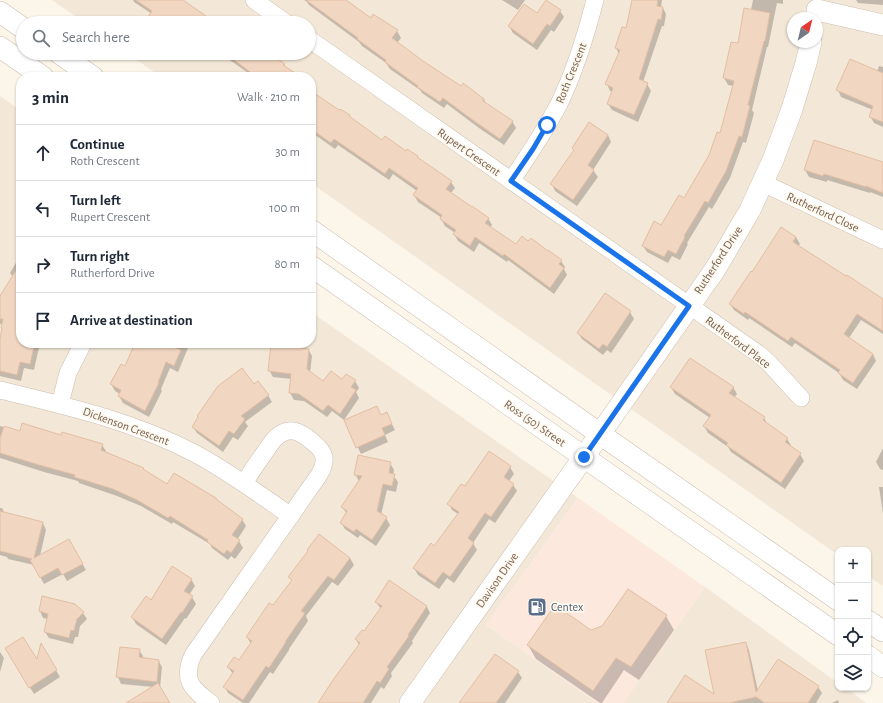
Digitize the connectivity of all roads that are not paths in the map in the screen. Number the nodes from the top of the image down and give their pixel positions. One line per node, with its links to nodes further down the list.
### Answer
1 (254, 0): 5 (street)
2 (595, 0): 16 (street, Roth Crescent)
3 (817, 9): 7 (street)
4 (0, 12): 6 (street)
5 (276, 16)
6 (16, 23)
7 (883, 25)
8 (316, 44): 16 (street, Rupert Crescent)
9 (0, 46): 11 (street)
10 (810, 48): 17 (street, Rutherford Drive)
11 (16, 58)
12 (19, 60): 14 (street)
13 (69, 60): 15 (street)
14 (36, 72)
15 (86, 72)
16 (511, 181): 21 (street, Rupert Crescent)
17 (763, 183): 19 (street, Rutherford Close); 21 (street, Rutherford Drive)
18 (316, 234): 26 (street)
19 (883, 240)
20 (316, 269): 27 (street, Ross (50) Street)
21 (689, 306): 24 (street, Rutherford Place); 26 (street, Rutherford Drive)
22 (80, 348): 25 (street)
23 (0, 390): 25 (street, Dickenson Crescent)
24 (801, 398)
25 (60, 404): 28 (street, Dickenson Crescent)
26 (600, 434): 27 (street, Rutherford Drive); 30 (street)
27 (584, 457): 33 (street, Ross (50) Street); 37 (street, Davison Drive)
28 (244, 483): 29 (street, Dickenson Crescent); 29 (street)
29 (291, 516): 36 (street)
30 (835, 598)
31 (871, 623): 32 (street)
32 (883, 631)
33 (835, 633)
34 (871, 658): 35 (street)
35 (883, 667)
36 (211, 703)
37 (410, 703)

